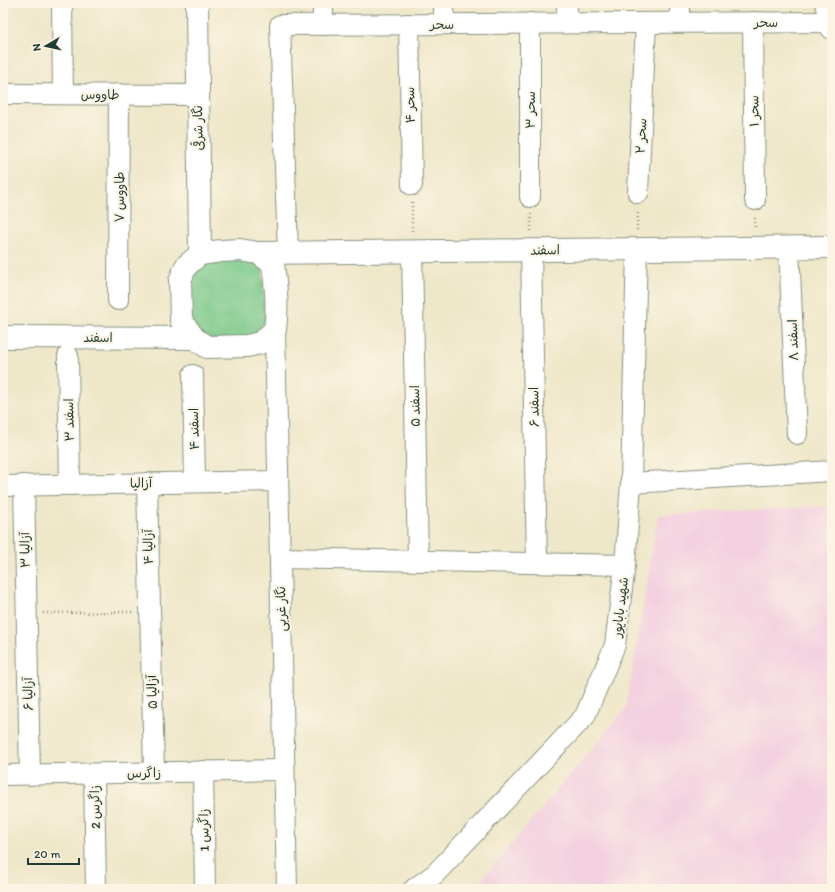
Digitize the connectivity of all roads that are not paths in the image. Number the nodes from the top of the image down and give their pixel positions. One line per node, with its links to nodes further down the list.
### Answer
1 (62, 3): 16 (street)
2 (197, 3): 18 (street, نگار شرقی)
3 (323, 3): 12 (street)
4 (444, 3): 14 (street)
5 (567, 3): 10 (street)
6 (680, 13): 8 (street, سحر); 11 (street, سحر)
7 (830, 18): 8 (street, سحر)
8 (753, 22): 22 (street, سحر ۱)
9 (530, 23): 10 (street, سحر); 14 (street, سحر); 21 (street, سحر ۳)
10 (567, 23): 11 (street, سحر)
11 (646, 23): 20 (street, سحر ۲)
12 (323, 24): 13 (street, سحر); 29 (street, سحر)
13 (409, 24): 14 (street, سحر); 19 (street, سحر ۴)
14 (444, 24)
15 (3, 94): 16 (street, طاووس)
16 (63, 94): 17 (street, طاووس)
17 (120, 94): 18 (street, طاووس); 31 (street, طاووس ۷)
18 (198, 95): 30 (street, نگار شرقی)
19 (412, 185)
20 (638, 193)
21 (530, 197)
22 (755, 200)
23 (789, 247): 24 (street, اسفند); 25 (street, اسفند); 37 (street, اسفند ۸)
24 (832, 247)
25 (637, 249): 26 (street, اسفند); 42 (street, شهید باباپور)
26 (531, 250): 27 (street, اسفند); 48 (street, اسفند ۶)
27 (412, 252): 29 (street, اسفند); 47 (street, اسفند ۵)
28 (258, 253): 29 (street, اسفند); 30 (street); 32 (street)
29 (288, 253)
30 (200, 254): 34 (street)
31 (118, 300)
32 (275, 330): 34 (street); 39 (street, نگار غربی)
33 (3, 337): 34 (street, اسفند)
34 (194, 338)
35 (68, 356): 44 (street, اسفند ۳)
36 (193, 375): 40 (street, اسفند ۴)
37 (797, 434)
38 (832, 471): 42 (street)
39 (278, 480): 40 (street, آزالیا); 46 (street, نگار غربی)
40 (195, 482): 41 (street, آزالیا)
41 (147, 483): 44 (street, آزالیا); 50 (street, آزالیا ۴)
42 (631, 484): 49 (street, شهید باباپور)
43 (24, 485): 44 (street, آزالیا); 45 (street, آزالیا); 51 (street, آزالیا ۳)
44 (70, 485)
45 (3, 486)
46 (280, 558): 47 (street); 52 (street, نگار غربی)
47 (418, 560): 48 (street)
48 (538, 563): 49 (street)
49 (625, 565): 61 (street, شهید باباپور)
50 (150, 611): 54 (street, آزالیا ۵)
51 (26, 614): 57 (street, آزالیا ۶)
52 (284, 770): 53 (street, زاگرس); 60 (street, نگار غربی)
53 (202, 771): 54 (street, زاگرس); 59 (street, زاگرس 1)
54 (154, 772): 55 (street, زاگرس)
55 (94, 774): 57 (street, زاگرس); 58 (street, زاگرس 2)
56 (3, 775): 57 (street, زاگرس)
57 (30, 775)
58 (96, 889)
59 (205, 889)
60 (287, 889)
61 (414, 889)

